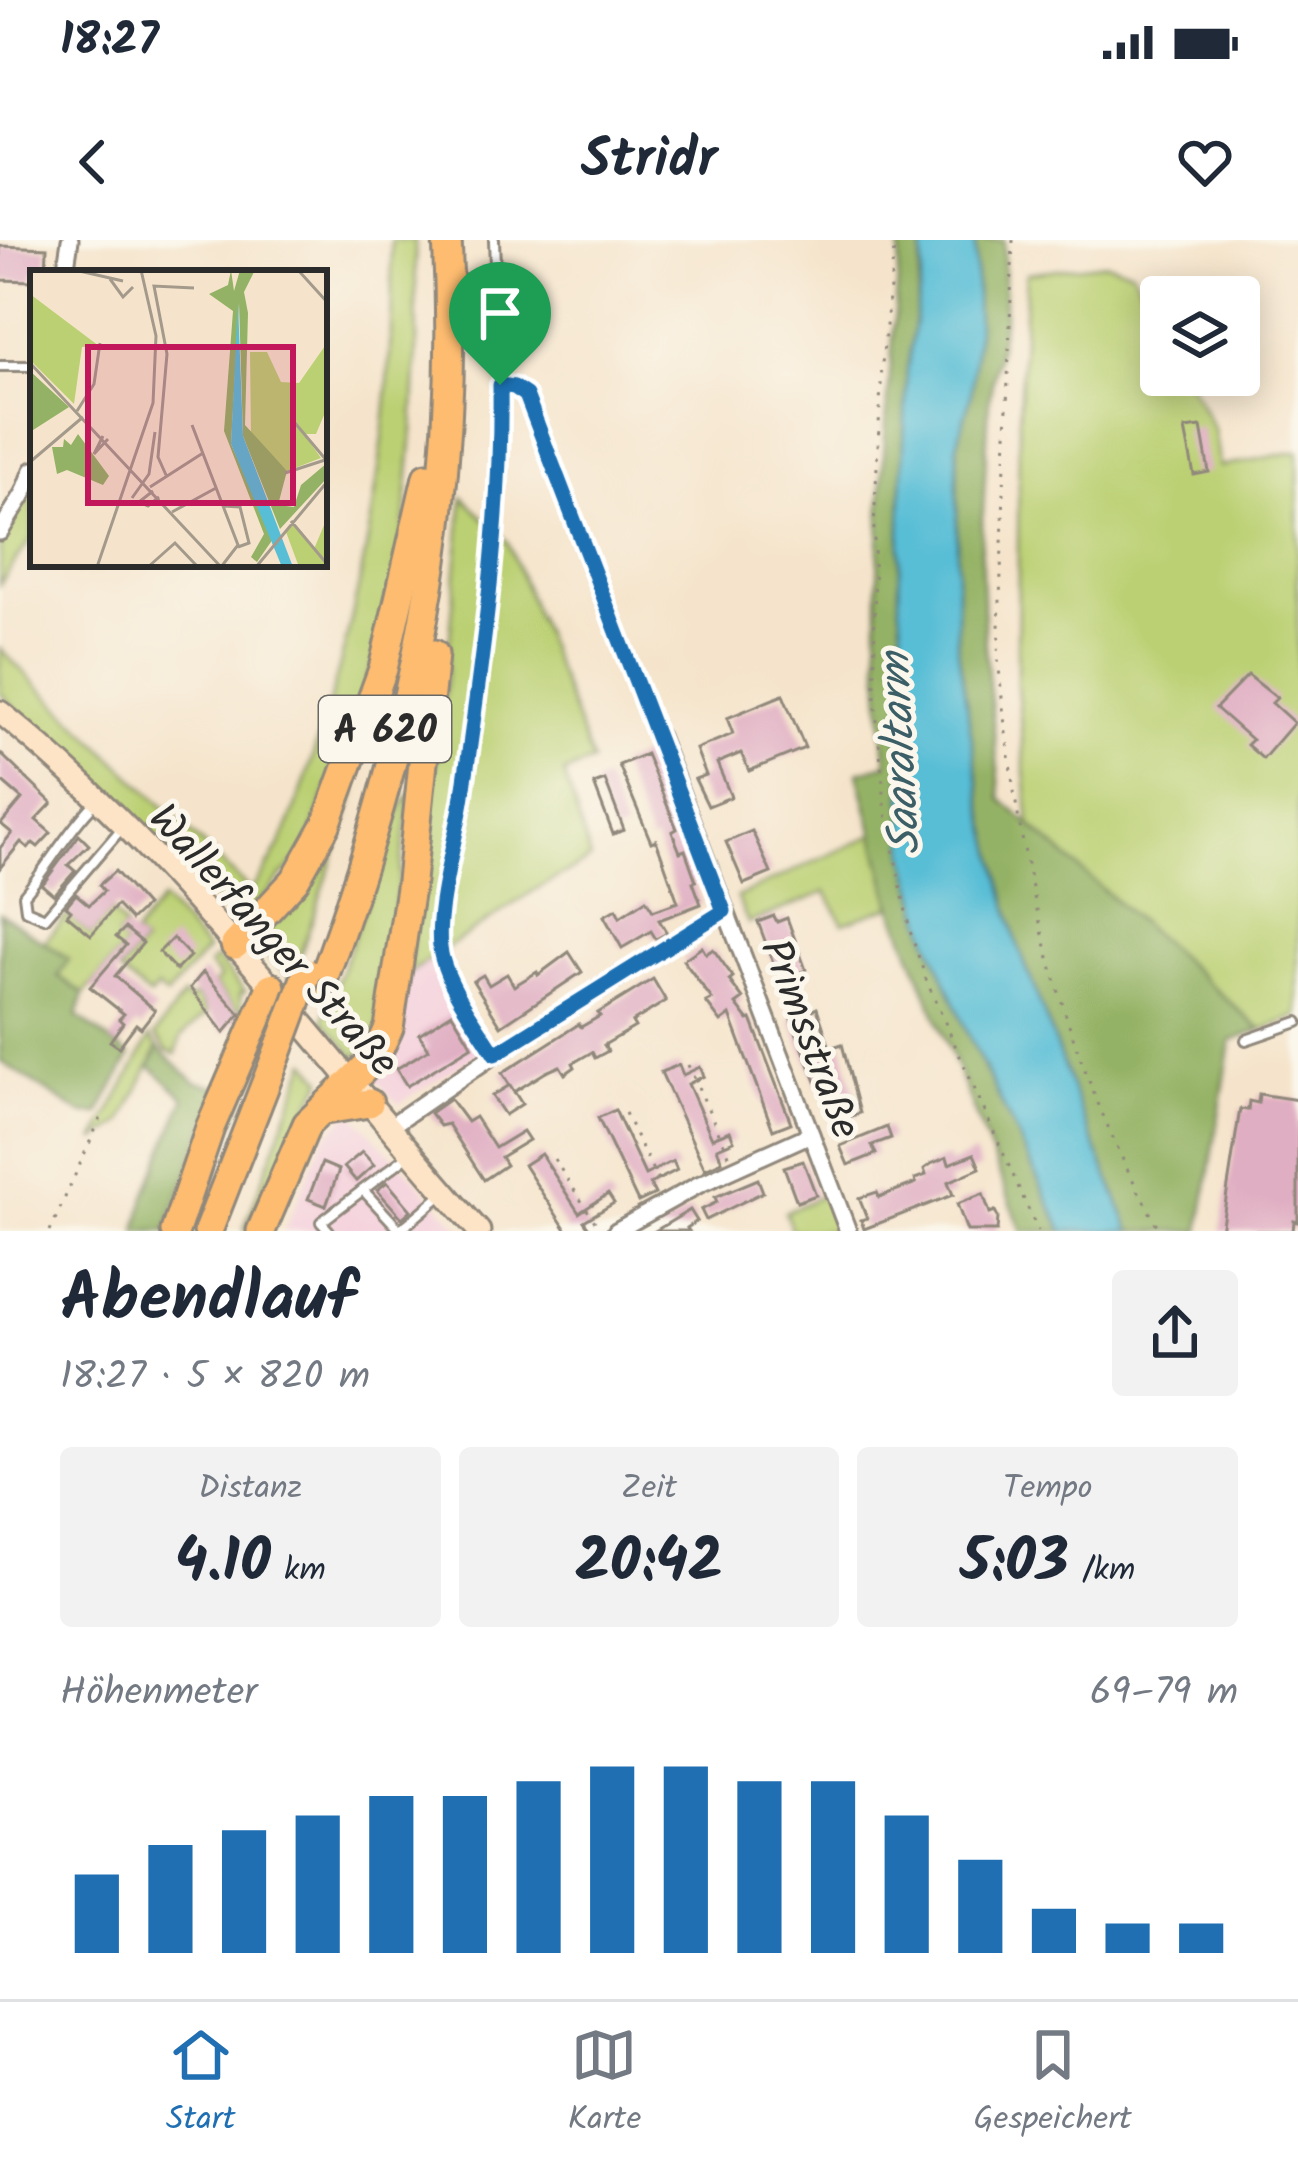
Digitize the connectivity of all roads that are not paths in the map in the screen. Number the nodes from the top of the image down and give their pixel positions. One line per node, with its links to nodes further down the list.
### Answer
1 (70, 240): 5 (street)
2 (431, 240): 6 (highway, A 620)
3 (447, 240): 8 (highway, A 620)
4 (494, 240): 20 (lane)
5 (65, 270)
6 (427, 477): 15 (highway); 16 (highway, A 620)
7 (30, 478): 9 (street)
8 (439, 530): 16 (highway, A 620); 22 (highway)
9 (0, 532)
10 (0, 712): 12 (main road, Wallerfanger Straße)
11 (659, 736): 14 (street, Primsstraße)
12 (98, 800): 13 (main road, Wallerfanger Straße); 13 (lane)
13 (123, 827): 15 (main road, Wallerfanger Straße)
14 (724, 911): 20 (street); 24 (street, Primsstraße)
15 (235, 945): 17 (main road, Wallerfanger Straße)
16 (314, 980): 21 (highway, A 620, bridge)
17 (271, 987): 22 (main road, Wallerfanger Straße); 28 (highway)
18 (1298, 1022): 19 (lane)
19 (1246, 1040)
20 (495, 1054): 23 (street)
21 (282, 1064): 29 (highway, A 620); 30 (highway, A 620)
22 (360, 1093): 23 (main road, Wallerfanger Straße); 31 (highway)
23 (389, 1127): 25 (main road, Wallerfanger Straße)
24 (811, 1134): 35 (street); 36 (street, Primsstraße)
25 (412, 1153): 26 (lane); 27 (main road, Wallerfanger Straße)
26 (363, 1190): 32 (lane); 33 (lane)
27 (445, 1192): 33 (lane); 34 (main road, Wallerfanger Straße)
28 (175, 1231)
29 (208, 1231)
30 (226, 1231)
31 (261, 1231)
32 (329, 1231)
33 (400, 1231)
34 (479, 1231)
35 (616, 1231)
36 (848, 1231)

